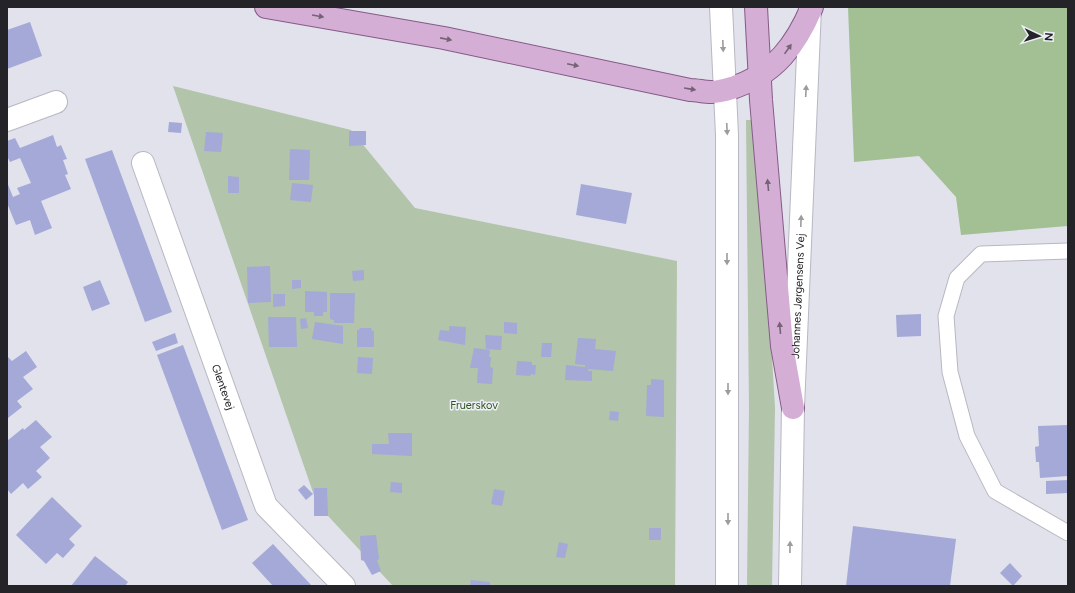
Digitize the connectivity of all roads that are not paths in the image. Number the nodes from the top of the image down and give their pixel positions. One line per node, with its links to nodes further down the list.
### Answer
1 (266, 7): 6 (main road, one-way to 6)
2 (721, 7): 6 (street, one-way to 6)
3 (756, 7): 5 (main road)
4 (811, 8): 5 (main road, one-way to 4); 11 (street, Johannes Jørgensens Vej, one-way to 4)
5 (760, 76): 6 (main road); 11 (main road, one-way to 5)
6 (724, 90): 14 (street, one-way to 14)
7 (56, 102): 8 (street)
8 (7, 120)
9 (143, 163): 13 (street, Glentevej)
10 (1068, 251): 12 (lane)
11 (793, 408): 15 (street, Johannes Jørgensens Vej, one-way to 11)
12 (1068, 533)
13 (344, 586)
14 (727, 586)
15 (790, 586)

